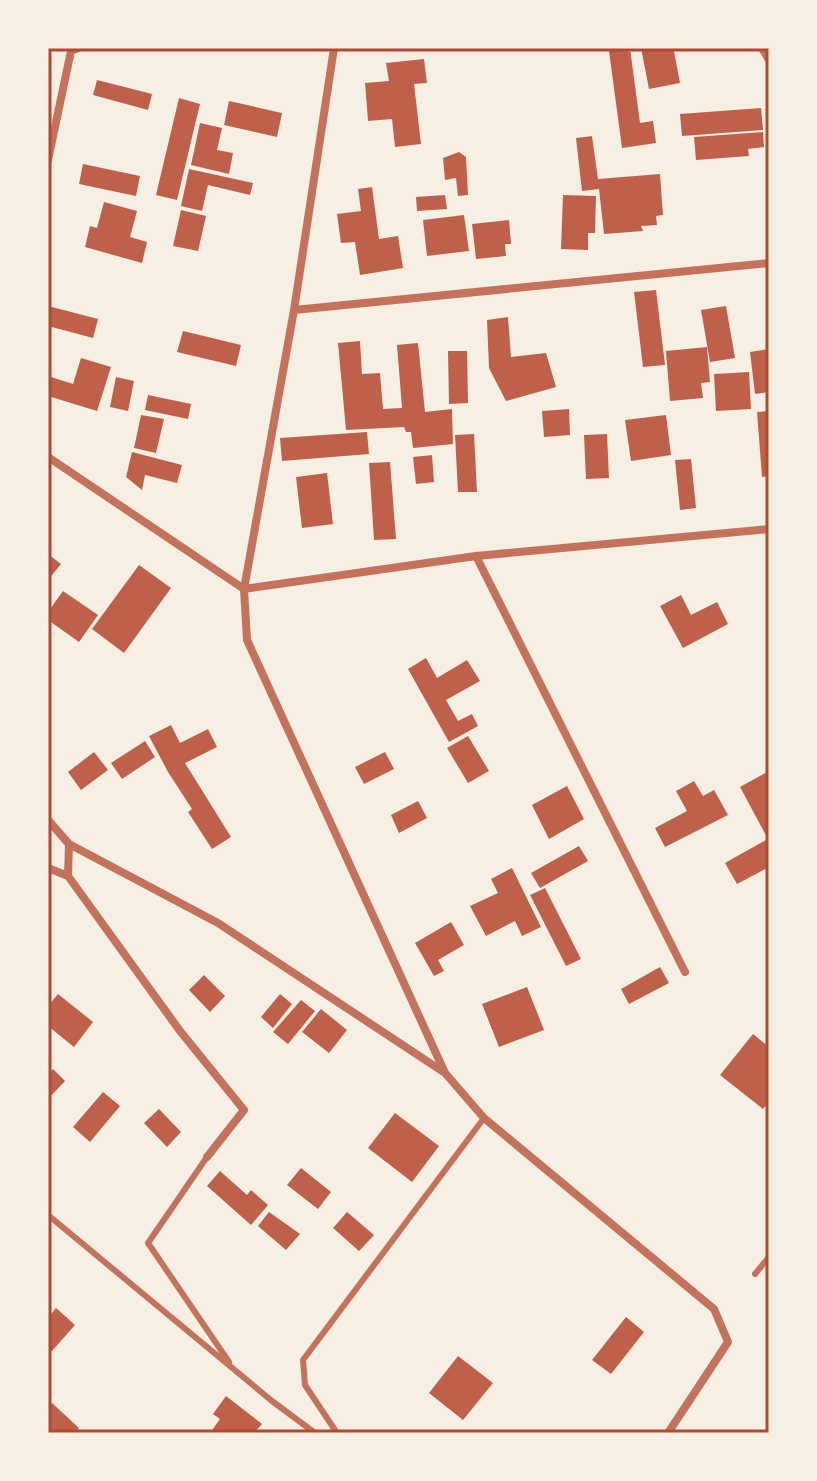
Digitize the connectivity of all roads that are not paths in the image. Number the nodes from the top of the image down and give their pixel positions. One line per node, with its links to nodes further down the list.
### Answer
1 (78, 48): 5 (street)
2 (334, 48): 7 (street)
3 (762, 48): 4 (street)
4 (769, 60)
5 (48, 160)
6 (769, 263): 7 (street)
7 (294, 310): 11 (street)
8 (48, 457): 11 (street)
9 (769, 529): 10 (street)
10 (476, 556): 11 (street); 16 (street)
11 (244, 589): 17 (street)
12 (48, 820): 13 (street)
13 (69, 844): 15 (street); 17 (street)
14 (48, 868): 15 (street)
15 (68, 876): 19 (street)
16 (685, 972)
17 (445, 1073): 18 (street)
18 (484, 1118): 25 (lane); 26 (street)
19 (207, 1157): 23 (lane)
20 (48, 1215): 23 (lane)
21 (769, 1257): 22 (lane)
22 (755, 1274)
23 (233, 1368): 24 (lane)
24 (315, 1433)
25 (337, 1433)
26 (668, 1433)

